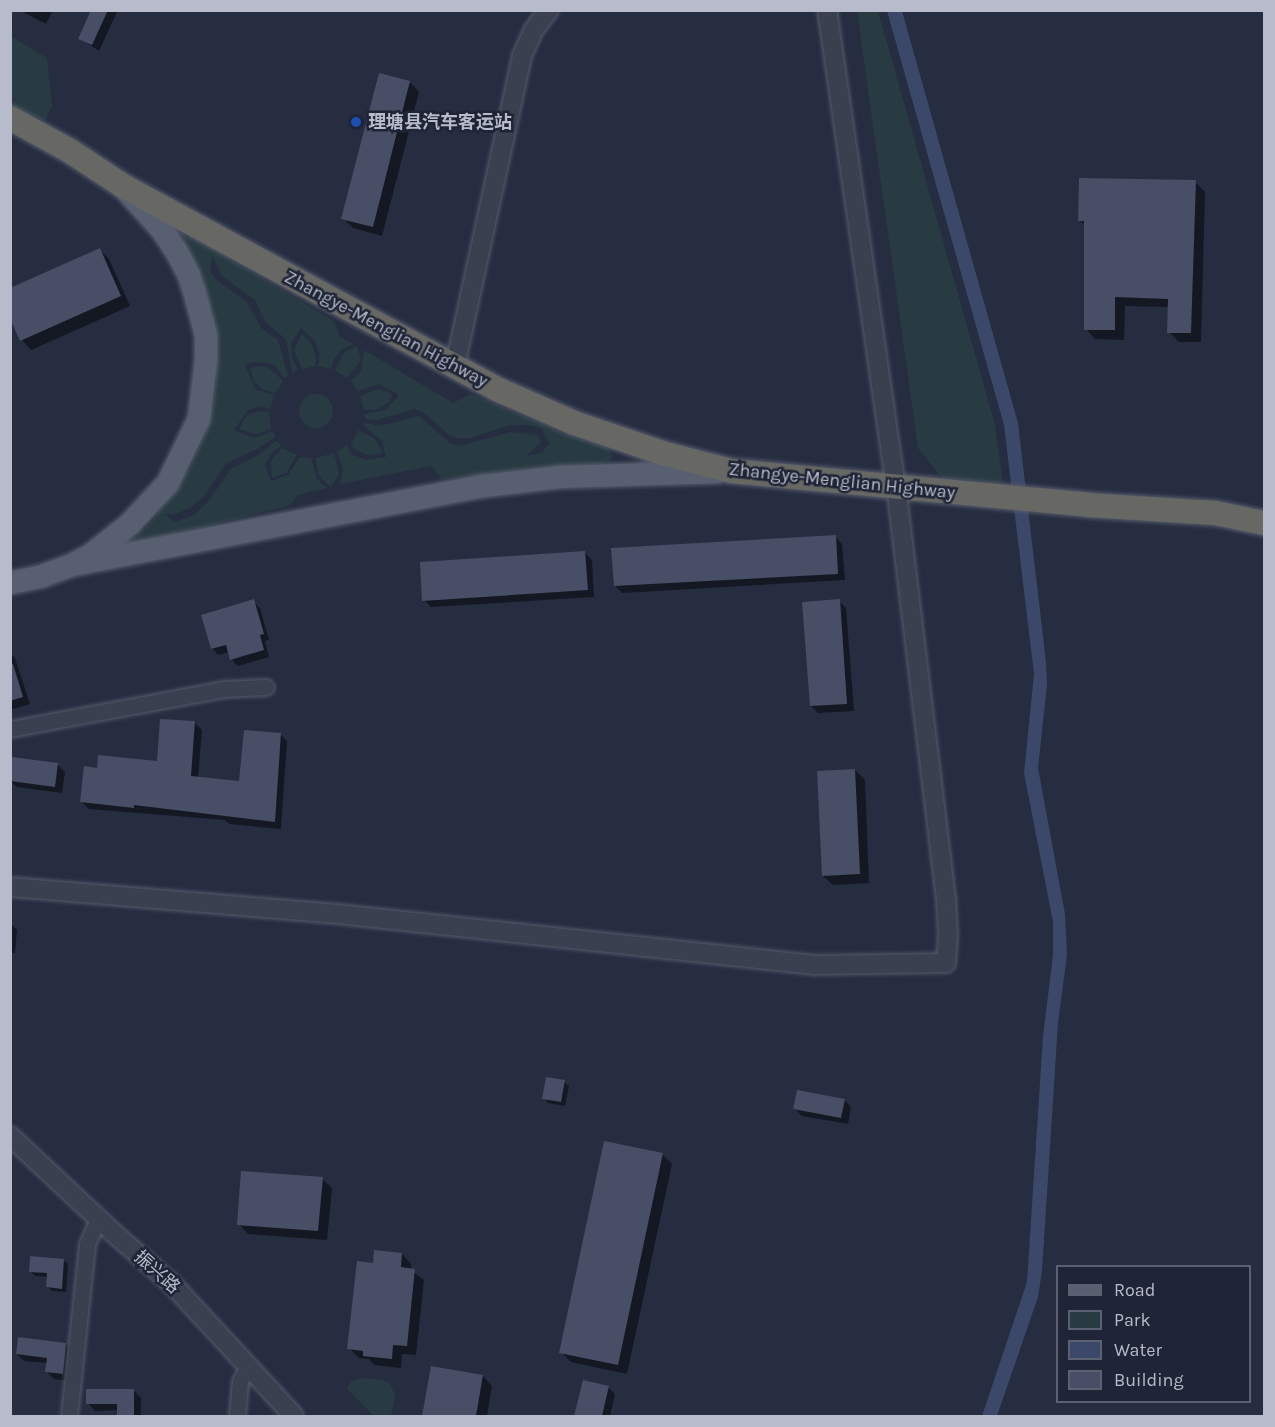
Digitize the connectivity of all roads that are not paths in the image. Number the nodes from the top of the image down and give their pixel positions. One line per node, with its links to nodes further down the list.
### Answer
1 (549, 10): 5 (street)
2 (827, 10): 7 (street)
3 (10, 118): 4 (highway, Zhangye-Menglian Highway)
4 (123, 186): 5 (highway, Zhangye-Menglian Highway); 9 (main road)
5 (455, 366): 6 (highway, Zhangye-Menglian Highway)
6 (731, 471): 7 (highway, Zhangye-Menglian Highway); 9 (main road)
7 (896, 488): 8 (highway, Zhangye-Menglian Highway); 13 (street)
8 (1264, 523)
9 (72, 565): 10 (main road)
10 (10, 583)
11 (266, 687): 12 (street)
12 (10, 729)
13 (10, 887)
14 (10, 1136): 15 (street, 振兴路)
15 (98, 1219): 16 (street, 振兴路); 17 (street)
16 (249, 1366): 18 (street); 19 (street, 振兴路)
17 (69, 1416)
18 (237, 1416)
19 (294, 1416)

